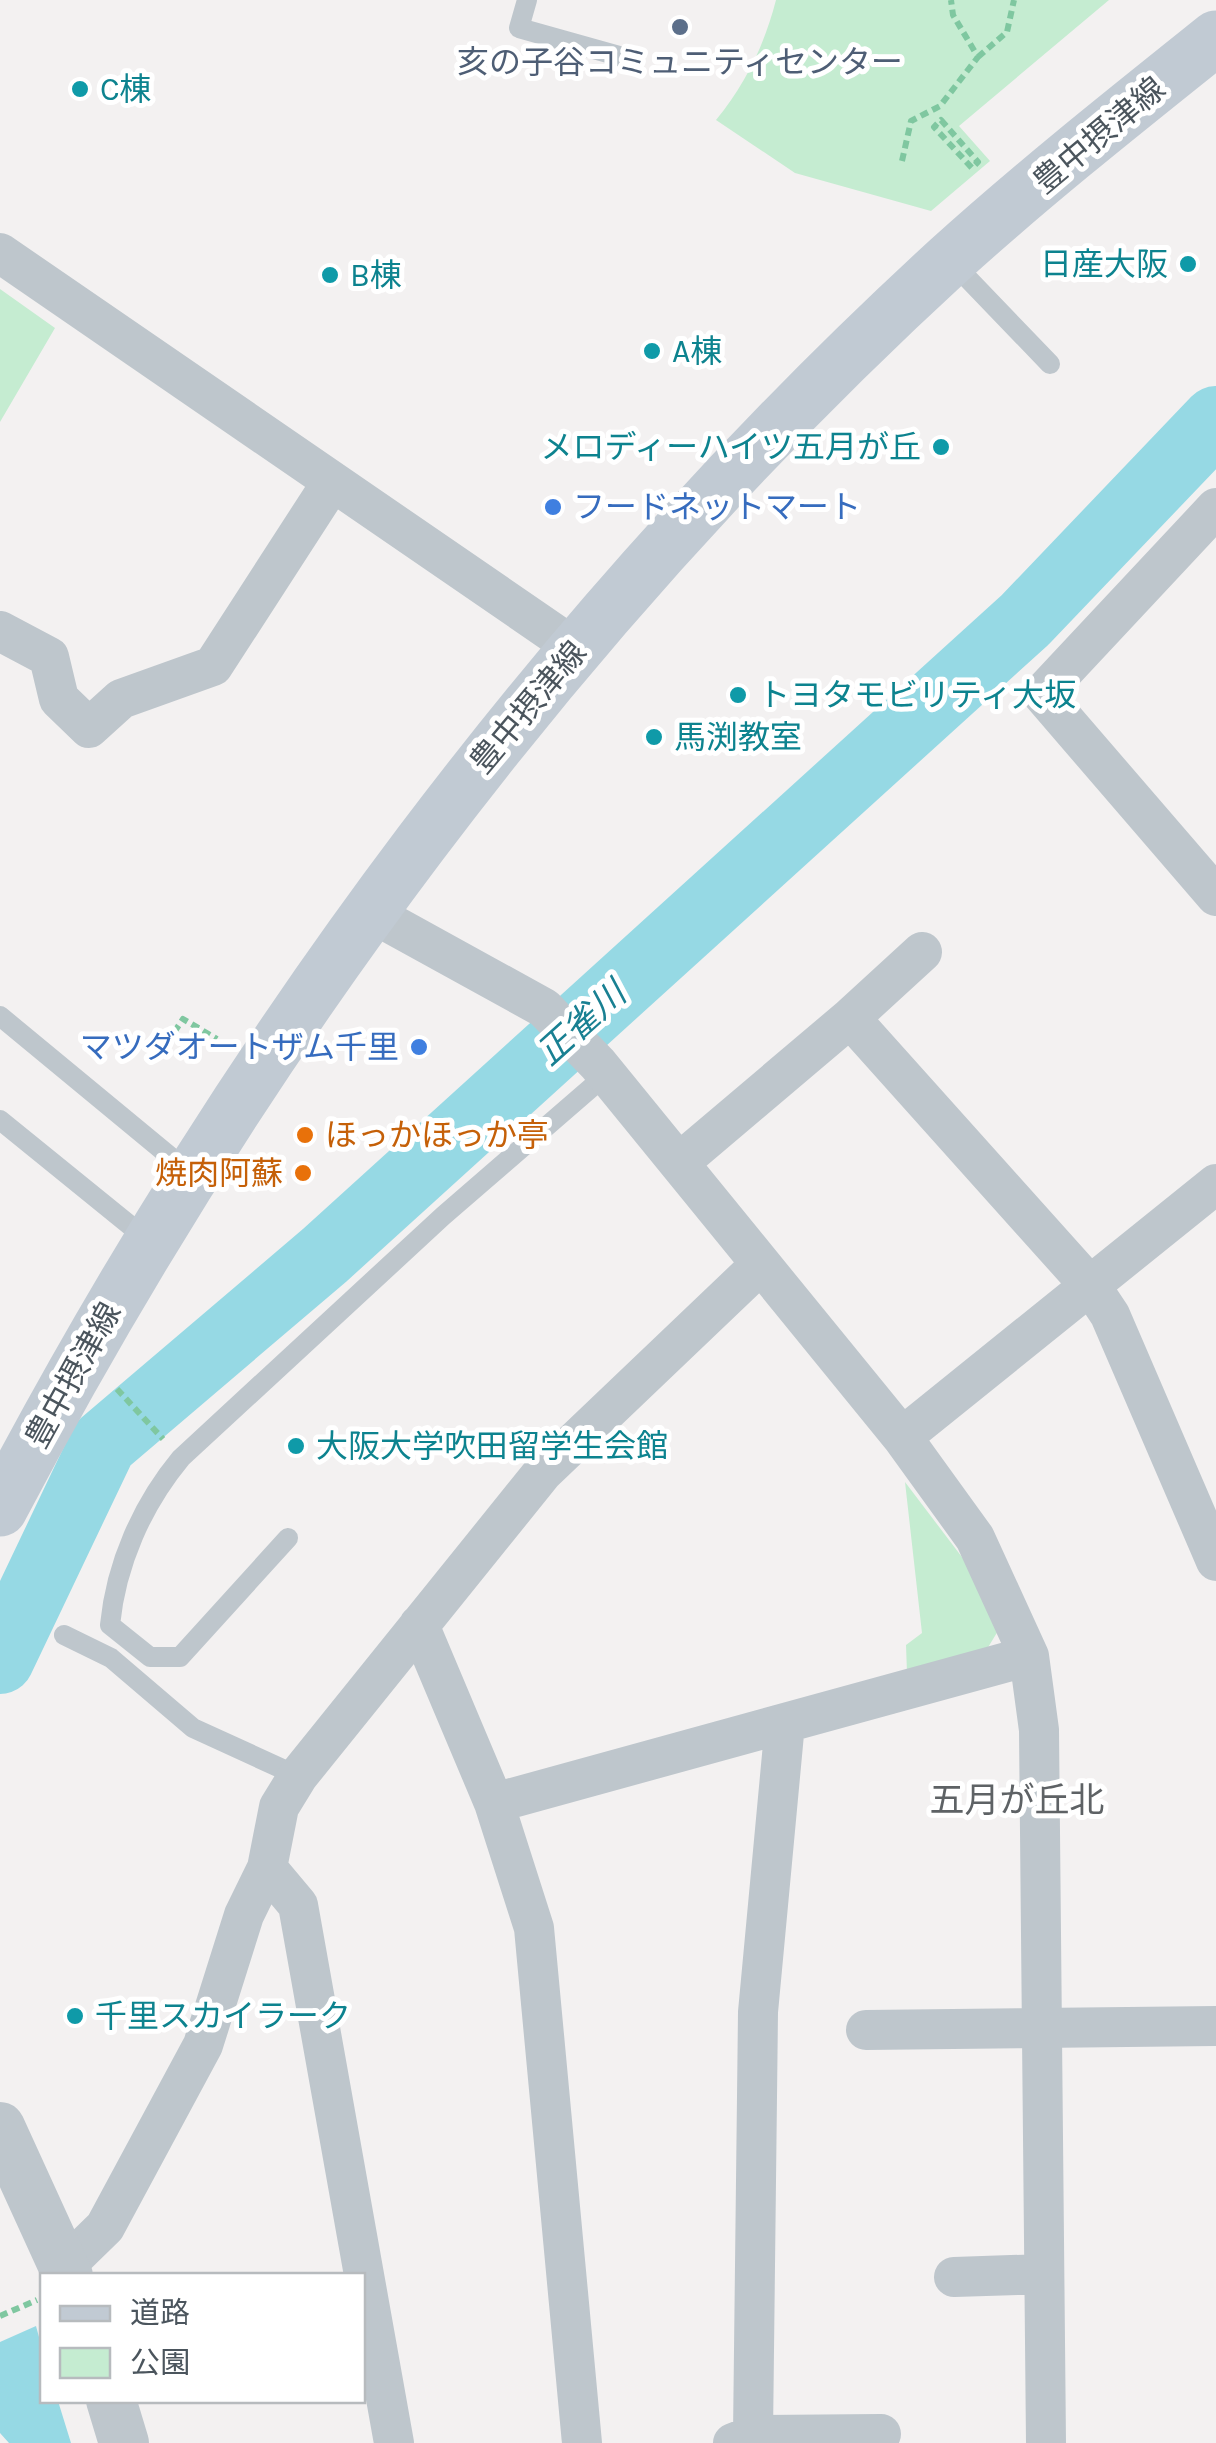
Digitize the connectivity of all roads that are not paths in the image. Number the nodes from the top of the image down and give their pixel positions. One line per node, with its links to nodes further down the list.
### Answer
1 (527, 0): 3 (lane)
2 (1216, 38): 5 (main road, 豊中摂津線)
3 (626, 58)
4 (0, 253): 7 (street)
5 (950, 259): 6 (lane); 10 (main road, 豊中摂津線)
6 (1050, 364)
7 (332, 482): 9 (street); 10 (street)
8 (1215, 511): 11 (street)
9 (0, 632)
10 (575, 648): 12 (main road, 豊中摂津線)
11 (1216, 896)
12 (368, 910): 16 (street); 19 (main road, 豊中摂津線)
13 (922, 952): 15 (street)
14 (0, 1016): 19 (lane)
15 (850, 1018): 18 (street); 23 (street)
16 (602, 1069): 18 (street); 26 (lane)
17 (0, 1120): 21 (lane)
18 (680, 1162): 22 (street)
19 (190, 1173): 21 (main road, 豊中摂津線)
20 (1216, 1184): 23 (street)
21 (148, 1240): 25 (main road, 豊中摂津線)
22 (760, 1265): 24 (street); 28 (street)
23 (1092, 1288): 24 (street); 27 (street)
24 (902, 1436): 30 (street)
25 (0, 1509)
26 (288, 1538)
27 (1216, 1561)
28 (419, 1625): 32 (street); 33 (street)
29 (64, 1636): 32 (lane)
30 (1028, 1656): 31 (street); 36 (street)
31 (785, 1723): 33 (street); 47 (street)
32 (298, 1776): 34 (street)
33 (494, 1803): 50 (street)
34 (266, 1868): 40 (street); 41 (street)
35 (1216, 2026): 36 (street)
36 (1041, 2028): 37 (street); 42 (street)
37 (866, 2030)
38 (0, 2127): 39 (street)
39 (55, 2273)
40 (64, 2273)
41 (364, 2273)
42 (1044, 2274): 43 (street); 51 (street)
43 (954, 2276)
44 (365, 2280): 49 (street)
45 (111, 2403): 48 (street)
46 (880, 2434): 47 (street)
47 (743, 2439)
48 (124, 2443)
49 (394, 2443)
50 (582, 2443)
51 (1046, 2443)

